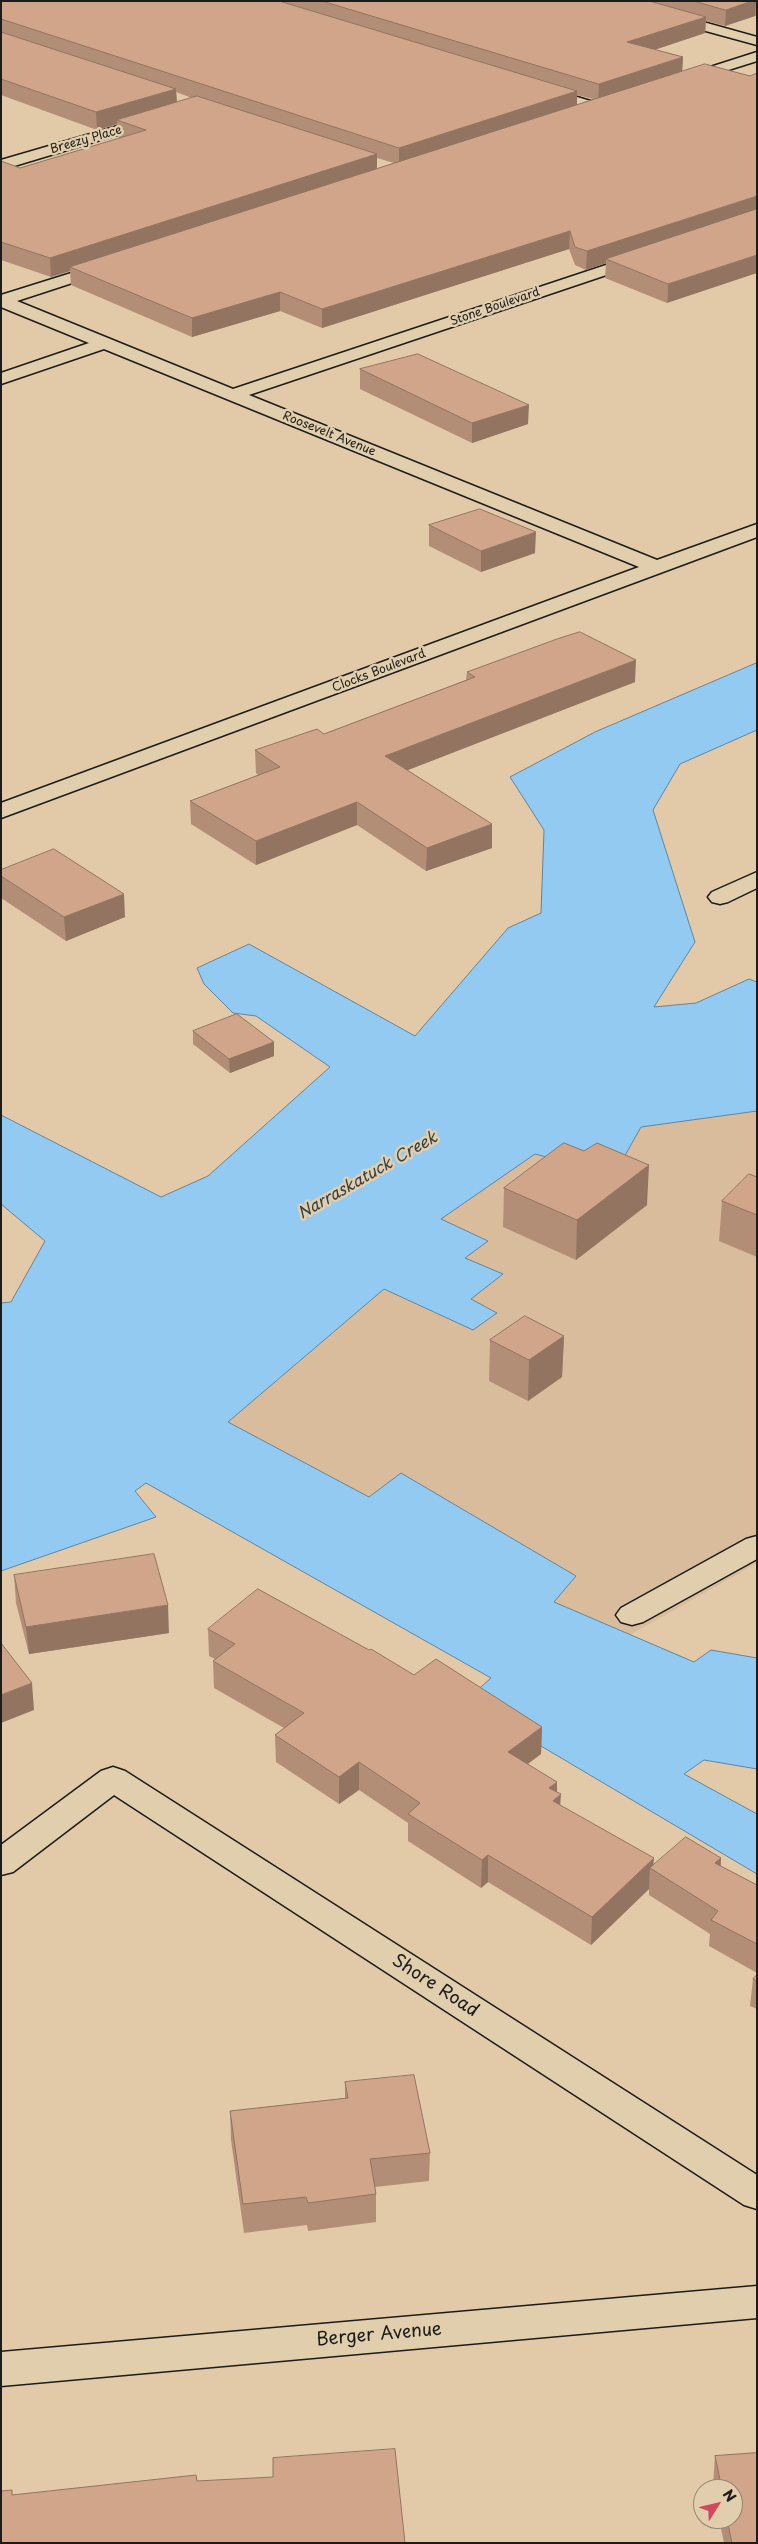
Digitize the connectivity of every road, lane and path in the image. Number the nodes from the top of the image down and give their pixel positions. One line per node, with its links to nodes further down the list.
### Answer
1 (612, 1): 2 (street)
2 (757, 42)
3 (757, 56): 4 (street)
4 (673, 84)
5 (523, 85): 7 (street)
6 (618, 102): 7 (street)
7 (599, 108): 9 (street)
8 (171, 115): 10 (street, Breezy Place)
9 (572, 116)
10 (1, 165)
11 (654, 254): 16 (street, Stone Boulevard)
12 (124, 261): 13 (street)
13 (1, 301): 14 (street, Roosevelt Avenue)
14 (105, 343): 15 (street); 16 (street, Roosevelt Avenue)
15 (1, 379)
16 (233, 395): 18 (street, Roosevelt Avenue)
17 (757, 530): 18 (street, Clocks Boulevard)
18 (656, 567): 19 (street, Clocks Boulevard)
19 (1, 812)
20 (757, 879): 21 (street)
21 (720, 897)
22 (757, 1546): 23 (street)
23 (632, 1615)
24 (1, 1863): 25 (street, Shore Road)
25 (757, 2194)
26 (757, 2302): 27 (street, Berger Avenue)
27 (1, 2369)

